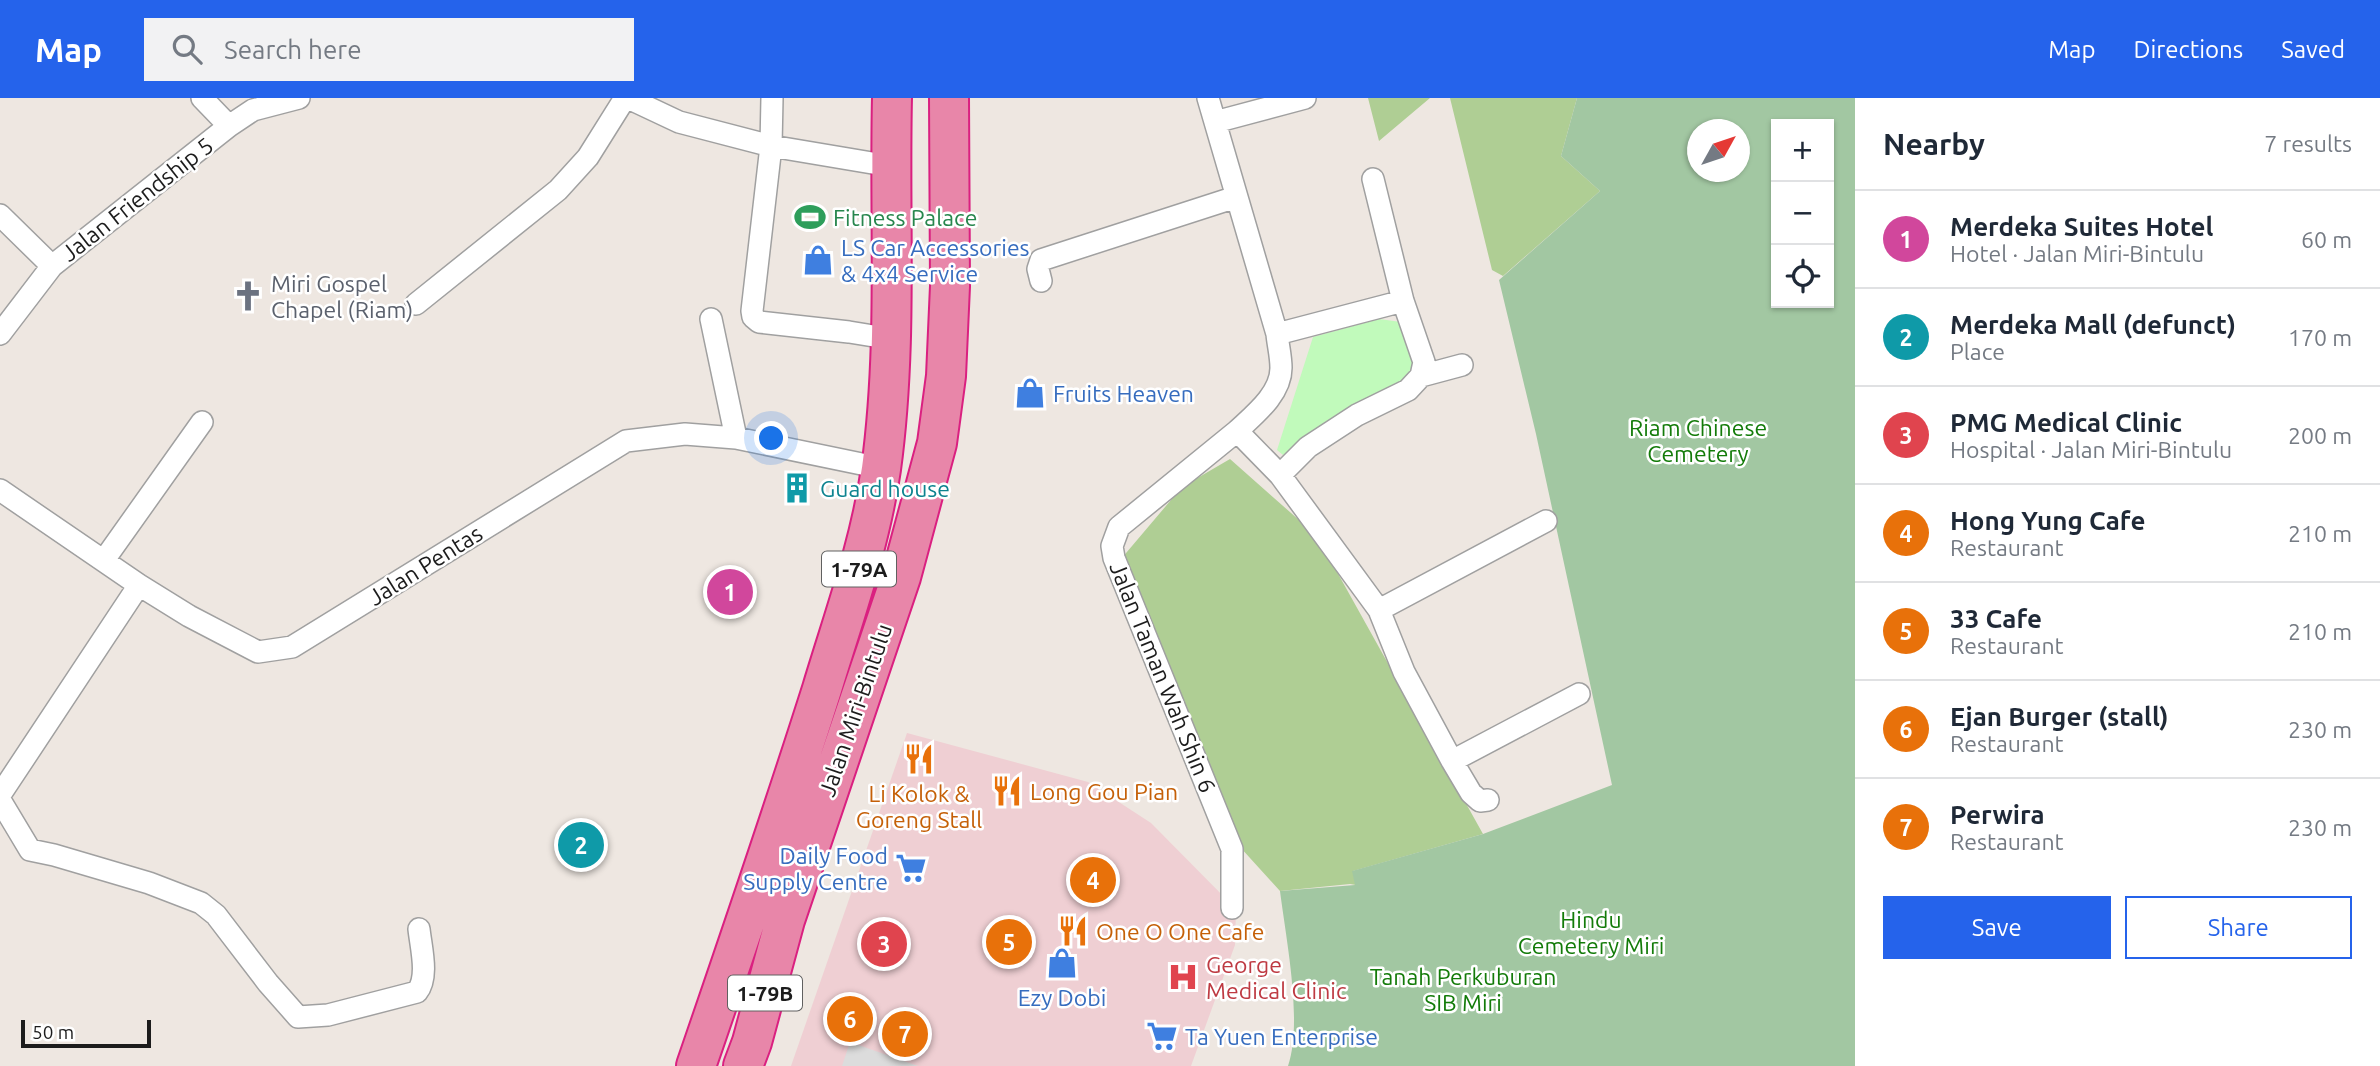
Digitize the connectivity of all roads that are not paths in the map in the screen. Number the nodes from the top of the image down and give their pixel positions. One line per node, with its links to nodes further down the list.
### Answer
1 (202, 98): 10 (street)
2 (299, 98): 10 (street, Jalan Friendship 5)
3 (626, 98): 11 (street); 21 (street)
4 (772, 98): 11 (street)
5 (892, 98): 12 (highway, Jalan Miri-Bintulu / 1-79A)
6 (1208, 98): 9 (street, Jalan Taman Wah Shin 6)
7 (1305, 98): 9 (street)
8 (949, 105): 12 (highway); 14 (highway, Jalan Miri-Bintulu / 1-79B)
9 (1215, 122): 15 (street, Jalan Taman Wah Shin 6)
10 (229, 126): 18 (street, Jalan Friendship 5)
11 (771, 146): 12 (street); 25 (street)
12 (890, 152): 16 (highway, Jalan Miri-Bintulu / 1-79A)
13 (1373, 179): 20 (street)
14 (950, 184): 16 (highway); 43 (highway, Jalan Miri-Bintulu / 1-79B)
15 (1236, 197): 19 (street); 24 (street, Jalan Taman Wah Shin 6)
16 (890, 205): 25 (highway, Jalan Miri-Bintulu / 1-79A)
17 (0, 215): 18 (street)
18 (52, 266): 23 (street, Jalan Friendship 5)
19 (1041, 281)
20 (1403, 301): 24 (street); 27 (street)
21 (416, 304)
22 (711, 319): 30 (street)
23 (0, 334)
24 (1277, 334): 29 (street, Jalan Taman Wah Shin 6)
25 (892, 339): 31 (highway, Jalan Miri-Bintulu / 1-79A)
26 (1462, 365): 27 (street)
27 (1421, 376): 32 (street)
28 (202, 422): 35 (street)
29 (1237, 431): 32 (street); 42 (street, Jalan Taman Wah Shin 6)
30 (736, 438): 31 (street, Jalan Pentas); 36 (street, Jalan Pentas)
31 (881, 468): 45 (highway, Jalan Miri-Bintulu / 1-79A)
32 (1279, 475): 37 (street)
33 (0, 490): 35 (street, Jalan Pentas)
34 (1546, 521): 37 (street)
35 (104, 560): 36 (street, Jalan Pentas)
36 (139, 584): 40 (street)
37 (1379, 610): 39 (street)
38 (1579, 694): 39 (street)
39 (1452, 761): 41 (street)
40 (0, 797): 44 (street)
41 (1488, 800)
42 (1232, 908)
43 (785, 920): 45 (highway); 47 (highway, Jalan Miri-Bintulu / 1-79B)
44 (419, 929)
45 (711, 1020): 46 (highway, Jalan Miri-Bintulu / 1-79A)
46 (696, 1066)
47 (743, 1066)

